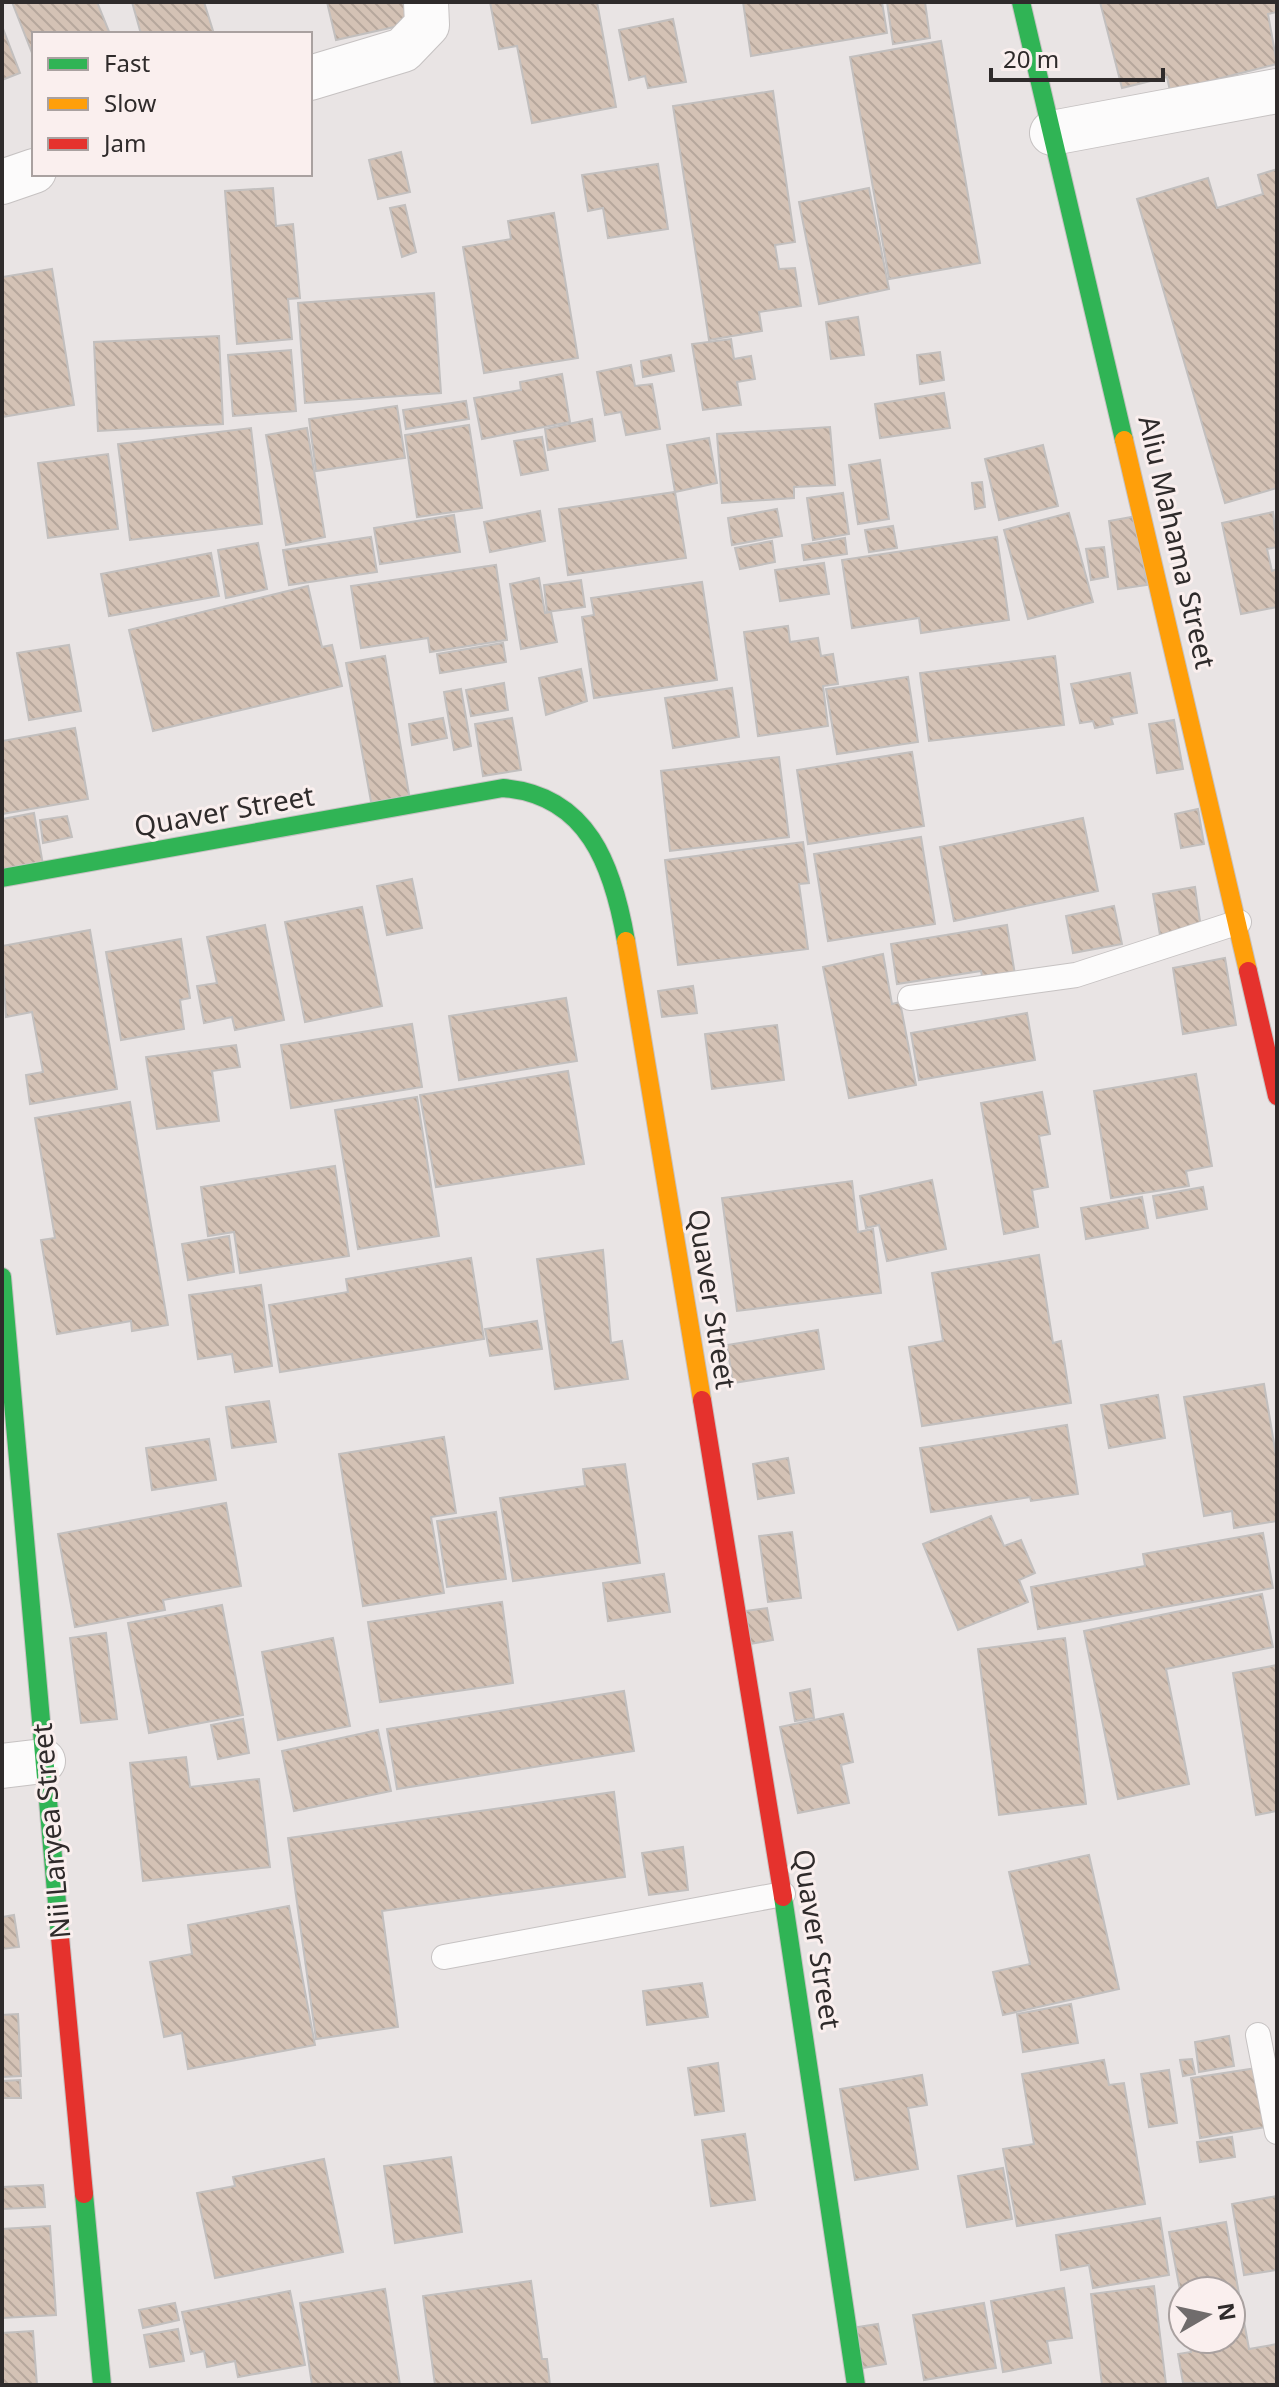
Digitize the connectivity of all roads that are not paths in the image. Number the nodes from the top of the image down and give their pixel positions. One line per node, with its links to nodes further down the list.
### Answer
1 (426, 2): 3 (street)
2 (1021, 2): 5 (street, Aliu Mahama Street)
3 (312, 77)
4 (1277, 91): 5 (street)
5 (1052, 133): 9 (street, Aliu Mahama Street)
6 (32, 172): 7 (street)
7 (2, 182)
8 (2, 878): 15 (street, Quaver Street)
9 (1239, 922): 10 (lane); 11 (street, Aliu Mahama Street)
10 (910, 998)
11 (1268, 1011): 12 (street, Aliu Mahama Street)
12 (1277, 1096)
13 (2, 1277): 14 (street, Nii Laryea Street)
14 (22, 1764): 19 (street, Nii Laryea Street)
15 (783, 1894): 16 (lane); 20 (street, Quaver Street)
16 (444, 1957)
17 (1258, 2035): 18 (lane)
18 (1277, 2132)
19 (102, 2385)
20 (856, 2385)

